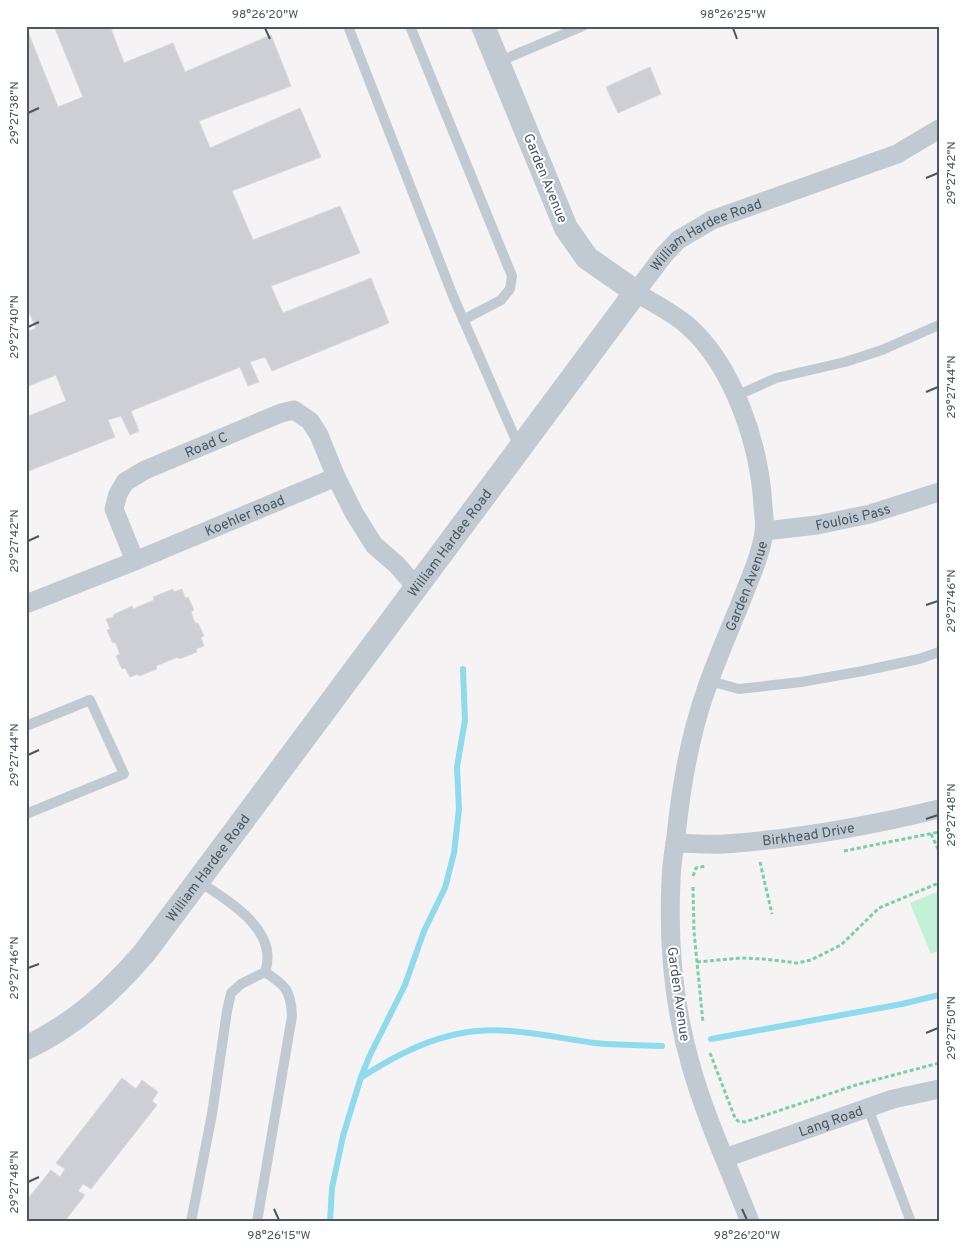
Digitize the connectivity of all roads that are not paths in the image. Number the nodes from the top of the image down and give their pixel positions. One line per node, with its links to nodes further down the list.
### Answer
1 (348, 26): 8 (lane)
2 (410, 26): 8 (lane)
3 (483, 26): 5 (street, Garden Avenue)
4 (583, 26): 5 (lane)
5 (498, 62): 7 (street, Garden Avenue)
6 (939, 129): 7 (street, William Hardee Road)
7 (636, 292): 10 (street, Garden Avenue); 11 (street, William Hardee Road)
8 (463, 320): 11 (lane)
9 (939, 325): 10 (lane)
10 (736, 396): 14 (street, Garden Avenue)
11 (520, 448): 16 (street, William Hardee Road)
12 (336, 476): 15 (street, Koehler Road); 15 (street, Road C); 16 (street)
13 (939, 492): 14 (street, Foulois Pass)
14 (764, 530): 19 (street, Garden Avenue)
15 (135, 561): 17 (street, Koehler Road)
16 (416, 586): 24 (street, William Hardee Road)
17 (26, 604)
18 (939, 652): 19 (lane)
19 (710, 680): 23 (street, Garden Avenue)
20 (26, 726): 22 (lane)
21 (939, 809): 23 (street, Birkhead Drive)
22 (26, 814)
23 (675, 843): 29 (street, Garden Avenue)
24 (198, 881): 25 (lane); 26 (street, William Hardee Road)
25 (264, 972): 30 (lane); 31 (lane)
26 (26, 1048)
27 (939, 1089): 28 (street, Lang Road)
28 (868, 1108): 29 (street, Lang Road); 33 (lane)
29 (725, 1158): 32 (street, Garden Avenue)
30 (191, 1222)
31 (257, 1222)
32 (750, 1222)
33 (911, 1222)

